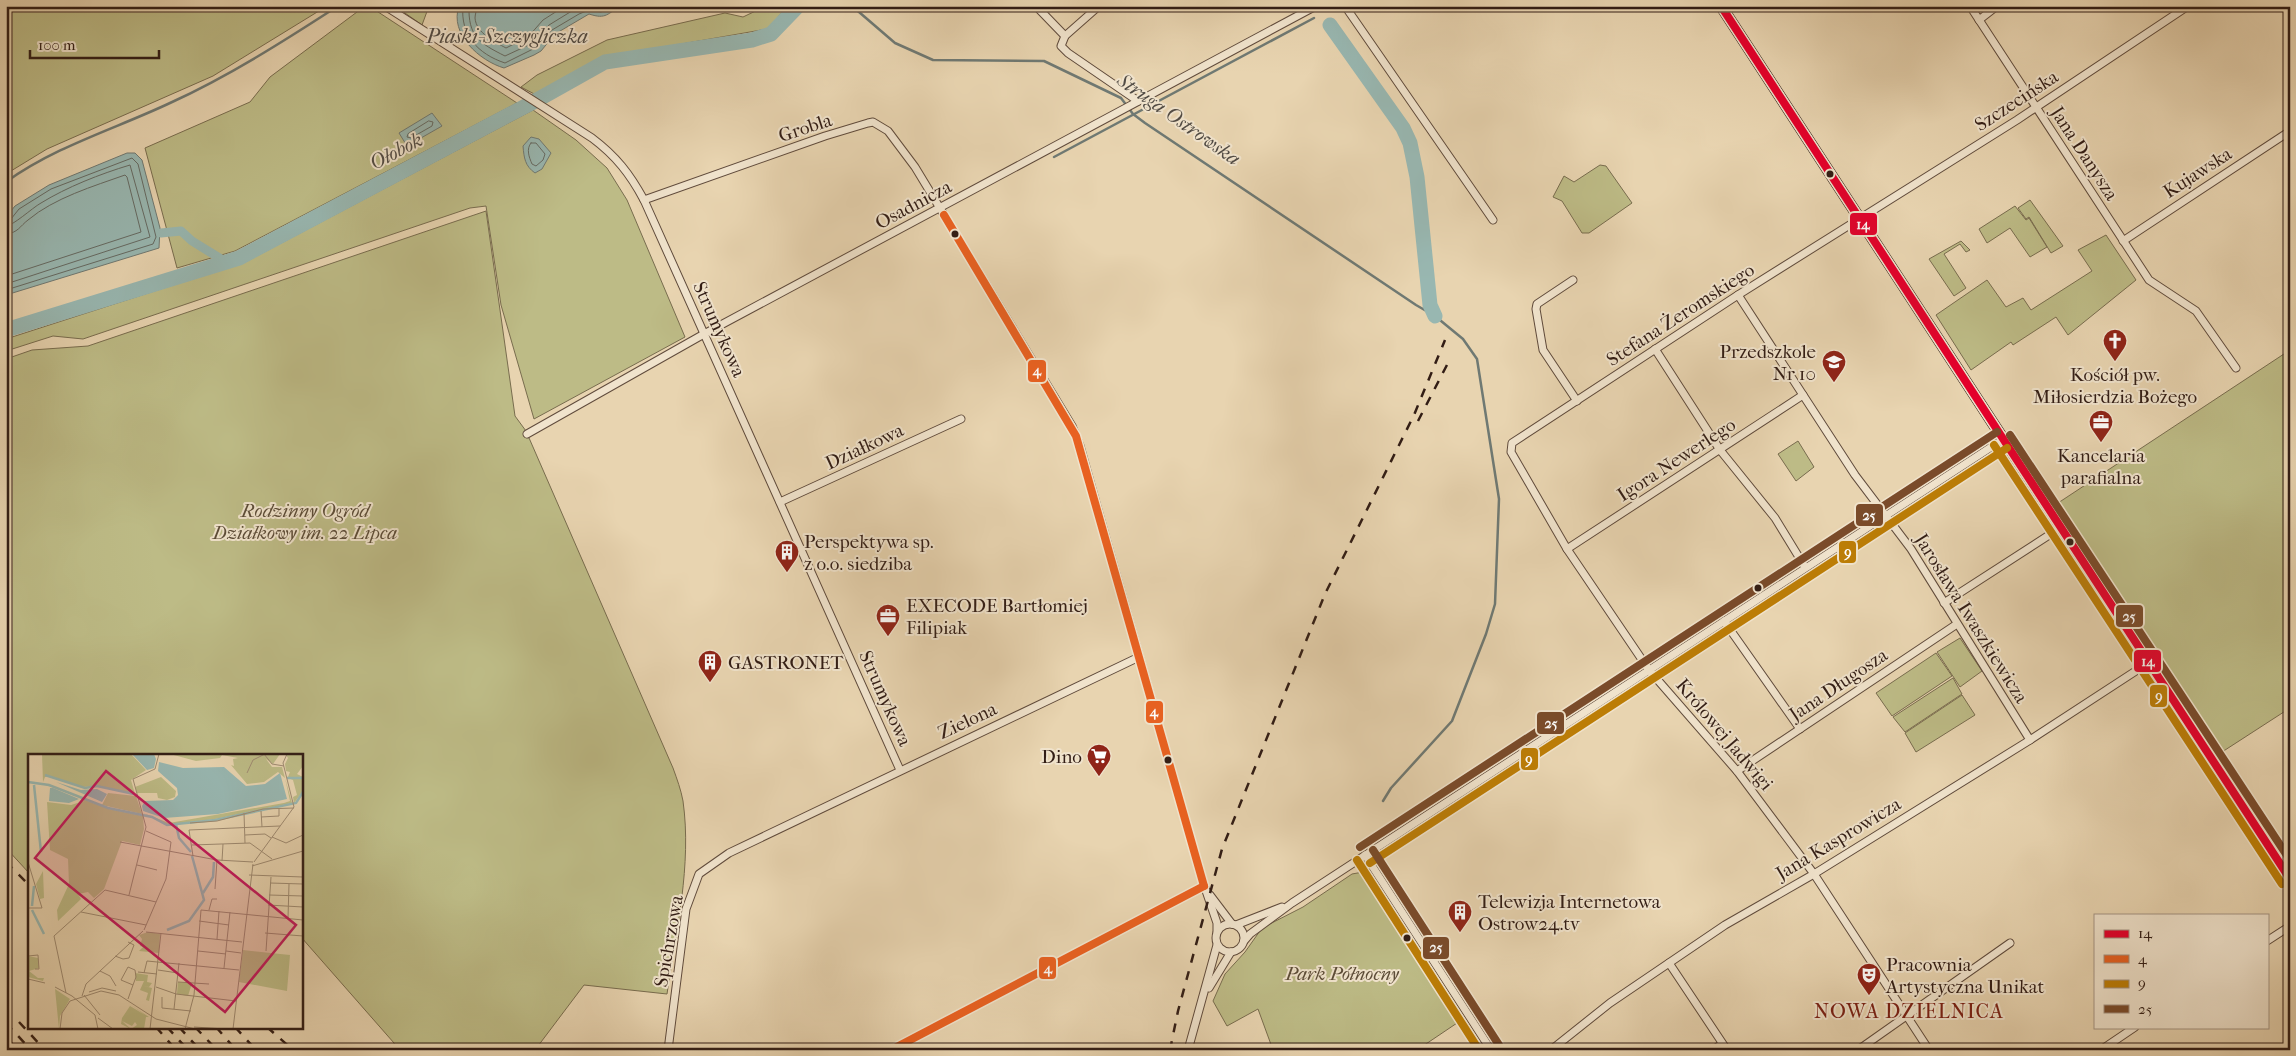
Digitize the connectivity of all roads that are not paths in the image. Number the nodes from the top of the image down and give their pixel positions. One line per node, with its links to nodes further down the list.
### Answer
1 (385, 6): 15 (street, Strumykowa)
2 (1036, 6): 11 (street)
3 (1099, 6): 11 (street)
4 (1316, 6): 12 (street, Osadnicza)
5 (1345, 6): 18 (street)
6 (1721, 6): 17 (street)
7 (1970, 6): 10 (street, Jana Danysza)
8 (1997, 6): 10 (street)
9 (2188, 6): 13 (street, Szczecińska)
10 (1979, 20): 13 (street, Jana Danysza)
11 (1065, 36): 12 (street)
12 (1138, 101): 16 (street, Osadnicza)
13 (2036, 108): 17 (street, Szczecińska); 19 (street, Jana Danysza)
14 (2290, 131): 19 (street, Kujawska)
15 (644, 200): 16 (street, Grobla); 22 (street, Strumykowa)
16 (940, 208): 22 (street, Osadnicza); 40 (street)
17 (1858, 218): 21 (street, Stefana Żeromskiego); 30 (street)
18 (1493, 220)
19 (2123, 241): 24 (street, Jana Danysza)
20 (1572, 280): 26 (street)
21 (1738, 295): 23 (street, Stefana Żeromskiego); 25 (street, Jarosława Iwaszkiewicza)
22 (704, 334): 28 (street, Osadnicza); 32 (street, Strumykowa)
23 (1655, 349): 26 (street, Stefana Żeromskiego); 31 (street)
24 (2236, 368)
25 (1803, 396): 31 (street, Igora Newerlego); 33 (street, Jarosława Iwaszkiewicza)
26 (1577, 401): 29 (street, Stefana Żeromskiego)
27 (961, 419): 32 (street, Działkowa)
28 (527, 434)
29 (1520, 437): 35 (street, Królowej Jadwigi)
30 (2002, 440): 33 (street); 34 (street)
31 (1720, 450): 35 (street, Igora Newerlego); 36 (street)
32 (780, 502): 45 (street, Strumykowa)
33 (1884, 516): 36 (street); 37 (street, Jarosława Iwaszkiewicza)
34 (2060, 528): 37 (street); 41 (street)
35 (1567, 550): 42 (street, Królowej Jadwigi)
36 (1806, 567): 38 (street)
37 (1944, 603): 39 (street, Jarosława Iwaszkiewicza)
38 (1724, 621): 42 (street); 43 (street)
39 (1957, 624): 43 (street, Jana Długosza); 44 (street, Jarosława Iwaszkiewicza)
40 (1139, 658): 45 (street, Zielona); 51 (street)
41 (2148, 663): 44 (street, Jana Kasprowicza); 50 (street)
42 (1649, 670): 46 (street, Królowej Jadwigi); 48 (street)
43 (1800, 729): 46 (street, Jana Długosza)
44 (2030, 740): 49 (street, Jana Kasprowicza)
45 (900, 770): 47 (street, Zielona)
46 (1737, 771): 49 (street, Królowej Jadwigi)
47 (729, 853): 66 (street, Spichrzowa)
48 (1365, 856): 52 (street); 69 (street)
49 (1814, 874): 61 (street, Jana Kasprowicza); 63 (street, Królowej Jadwigi)
50 (2290, 879)
51 (1204, 886): 53 (street); 55 (street); 67 (street)
52 (1292, 903): 53 (street); 57 (street)
53 (1234, 924): 55 (street); 57 (street)
54 (2290, 926): 56 (street)
55 (1217, 932): 59 (street)
56 (2268, 940)
57 (1244, 941): 60 (street)
58 (2010, 943): 63 (street)
59 (1217, 945): 60 (street); 62 (street)
60 (1231, 952): 62 (street)
61 (1669, 963): 65 (street); 70 (street, Jana Kasprowicza)
62 (1205, 995): 68 (street)
63 (1908, 1015): 72 (street); 73 (street, Królowej Jadwigi)
64 (2134, 1028): 74 (street)
65 (1725, 1047): 71 (street)
66 (668, 1050)
67 (890, 1050)
68 (1188, 1050)
69 (1491, 1050)
70 (1551, 1050)
71 (1713, 1050)
72 (1858, 1050)
73 (1929, 1050)
74 (2101, 1050)

